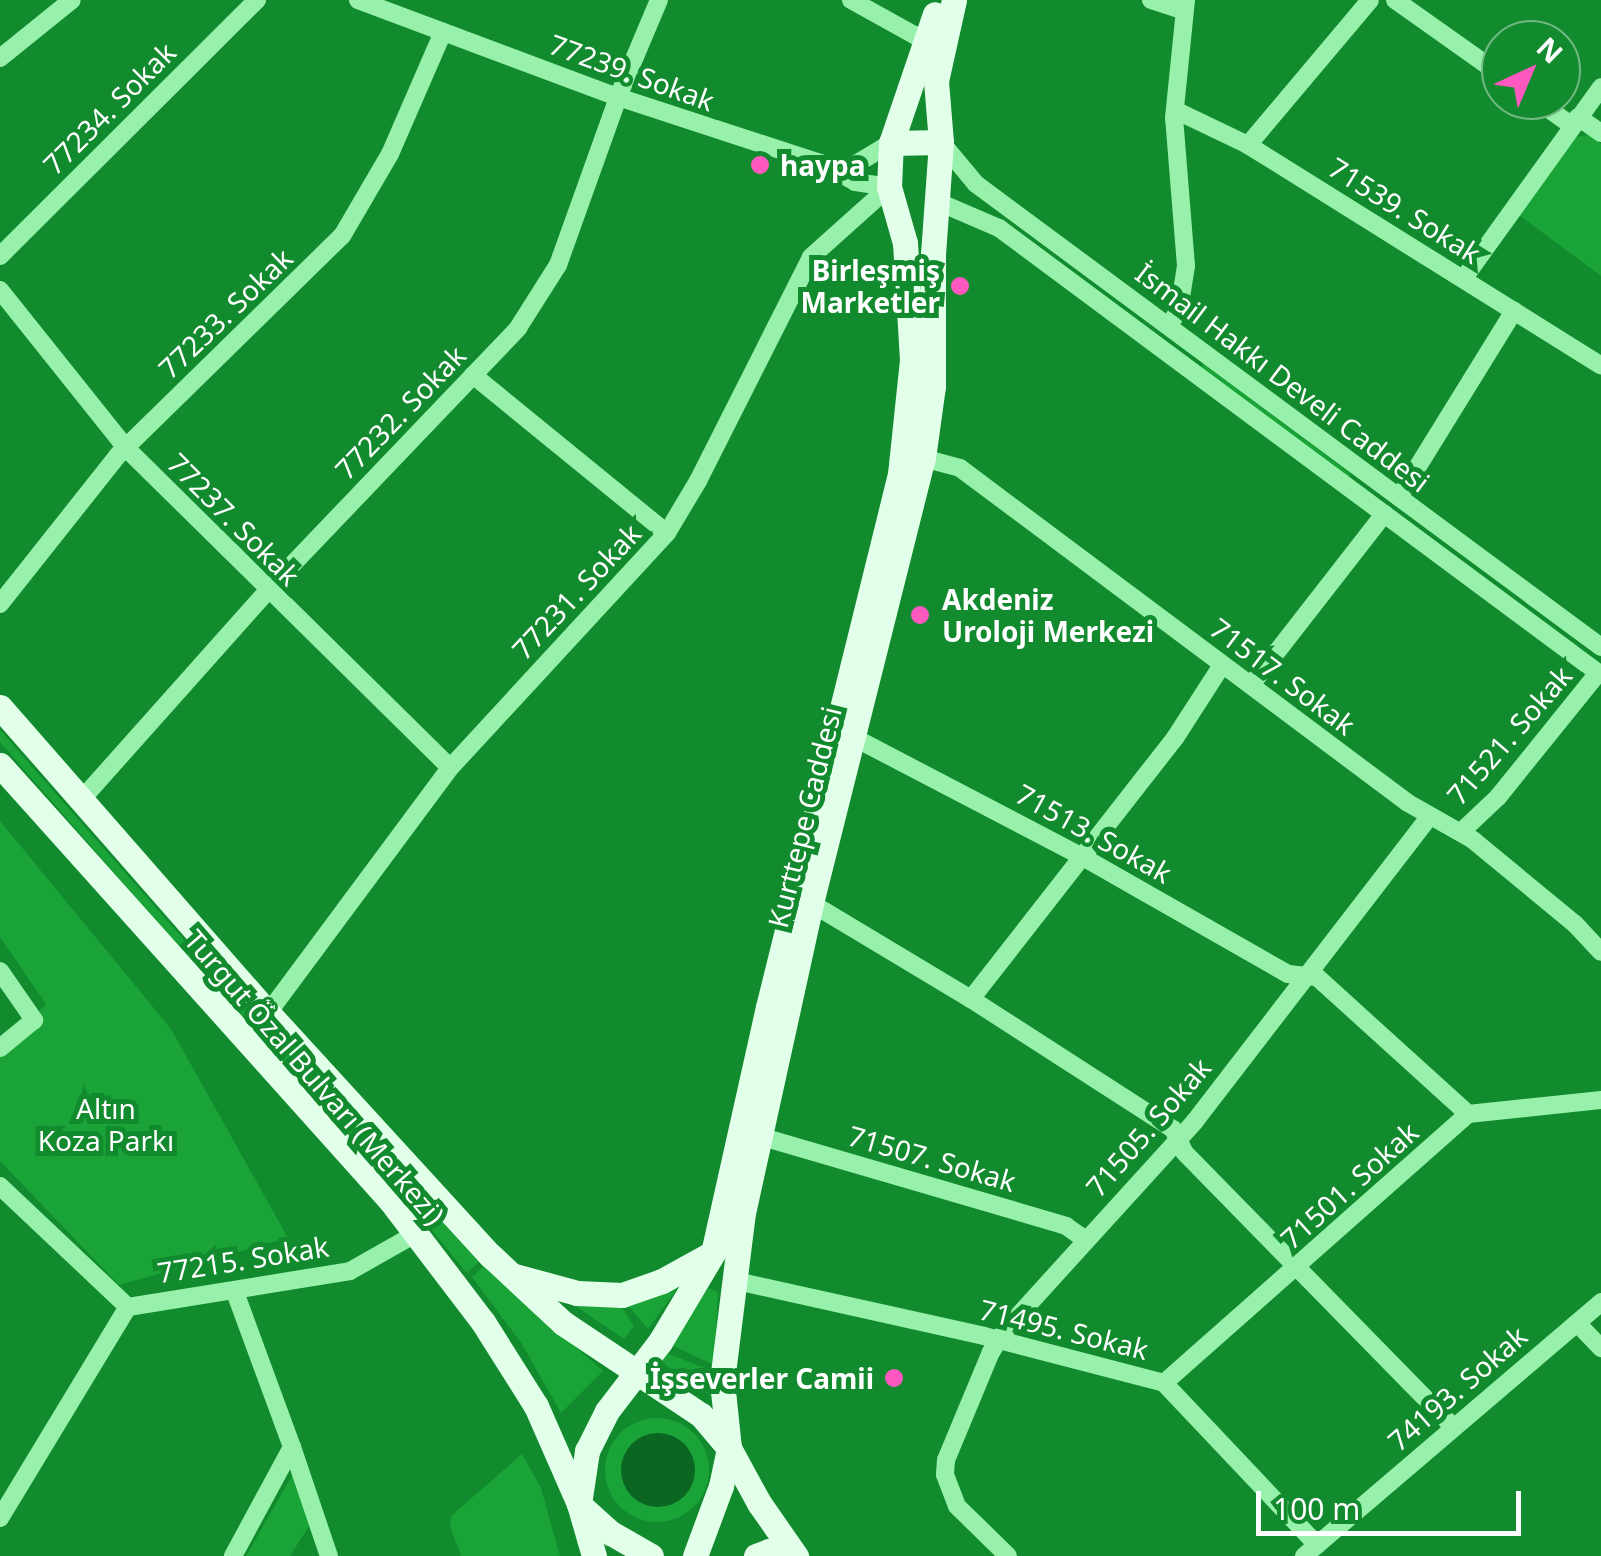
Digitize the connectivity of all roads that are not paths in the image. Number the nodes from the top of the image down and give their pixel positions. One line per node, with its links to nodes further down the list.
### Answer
1 (72, 0): 14 (street)
2 (257, 0): 27 (street, 77234. Sokak)
3 (358, 0): 12 (street, 77239. Sokak)
4 (660, 0): 17 (street, 77232. Sokak)
5 (851, 0): 13 (street)
6 (939, 0): 13 (main road)
7 (954, 0): 22 (main road)
8 (1152, 0): 11 (street)
9 (1370, 0): 23 (street)
10 (1395, 0): 15 (street)
11 (1184, 5): 18 (street)
12 (443, 32): 17 (street, 77239. Sokak); 34 (street, 77233. Sokak)
13 (929, 34): 21 (main road)
14 (0, 58)
15 (1481, 62)
16 (1601, 87): 19 (street)
17 (618, 97): 24 (street, 77239. Sokak); 33 (street, 77232. Sokak)
18 (1175, 110): 23 (street, 71539. Sokak); 31 (street)
19 (1574, 121): 20 (street); 28 (street)
20 (1601, 133)
21 (891, 142): 22 (main road); 24 (street); 25 (main road, Kurttepe Caddesi)
22 (941, 142): 26 (main road, Kurttepe Caddesi); 31 (street, İsmail Hakkı Develi Caddesi)
23 (1248, 145): 28 (street, 71539. Sokak)
24 (820, 163): 25 (street, 77239. Sokak)
25 (890, 187): 26 (main road); 38 (street, 77231. Sokak); 67 (main road, Kurttepe Caddesi)
26 (936, 201): 35 (main road, Kurttepe Caddesi); 37 (street, İsmail Hakkı Develi Caddesi)
27 (0, 256)
28 (1464, 278): 30 (street, 71539. Sokak)
29 (0, 290): 34 (street, 77237. Sokak)
30 (1514, 311): 32 (street, 71539. Sokak); 36 (street)
31 (1169, 325): 36 (street, İsmail Hakkı Develi Caddesi)
32 (1601, 366)
33 (473, 375): 38 (street); 39 (street, 77232. Sokak)
34 (126, 448): 39 (street, 77237. Sokak); 40 (street, 77233. Sokak)
35 (923, 458): 42 (street, 71517. Sokak); 46 (main road, Kurttepe Caddesi)
36 (1398, 497): 41 (street, İsmail Hakkı Develi Caddesi)
37 (1384, 514): 43 (street, İsmail Hakkı Develi Caddesi); 44 (street)
38 (667, 533): 48 (street, 77231. Sokak)
39 (266, 591): 48 (street, 77237. Sokak); 49 (street, 77232. Sokak)
40 (0, 604)
41 (1601, 647)
42 (1222, 664): 44 (street, 71517. Sokak); 52 (street)
43 (1600, 674): 51 (street, 71521. Sokak)
44 (1251, 685): 50 (street, 71517. Sokak)
45 (0, 707): 49 (main road, Turgut Özal Bulvarı (Merkezi))
46 (855, 738): 52 (street, 71513. Sokak); 53 (main road, Kurttepe Caddesi)
47 (0, 765): 65 (main road, Turgut Özal Bulvarı (Merkezi))
48 (450, 768): 58 (street, 77231. Sokak)
49 (82, 799): 58 (main road, Turgut Özal Bulvarı (Merkezi))
50 (1429, 818): 51 (street, 71517. Sokak); 56 (street, 71505. Sokak)
51 (1461, 832): 54 (street, 71517. Sokak)
52 (1080, 856): 56 (street, 71513. Sokak); 57 (street)
53 (812, 904): 57 (street); 62 (main road, Kurttepe Caddesi)
54 (1601, 952)
55 (0, 970): 59 (street)
56 (1306, 976): 61 (street, 71513. Sokak); 63 (street, 71505. Sokak)
57 (971, 999): 63 (street)
58 (268, 1014): 69 (main road, Turgut Özal Bulvarı (Merkezi))
59 (0, 1048)
60 (1601, 1100): 61 (street)
61 (1468, 1114): 68 (street, 71501. Sokak)
62 (760, 1136): 66 (street, 71507. Sokak); 70 (main road, Kurttepe Caddesi)
63 (1178, 1139): 66 (street, 71505. Sokak); 68 (street)
64 (0, 1186): 73 (street, 77215. Sokak)
65 (414, 1234): 71 (street, 77215. Sokak); 82 (main road, Turgut Özal Bulvarı (Merkezi))
66 (1086, 1240): 75 (street, 71505. Sokak)
67 (713, 1253): 69 (main road); 77 (main road, Kurttepe Caddesi)
68 (1298, 1266): 78 (street, 71501. Sokak); 79 (street)
69 (510, 1274): 77 (main road, Turgut Özal Bulvarı (Merkezi))
70 (732, 1280): 75 (street, 71495. Sokak); 81 (main road, Kurttepe Caddesi)
71 (235, 1292): 73 (street, 77215. Sokak); 80 (street)
72 (1601, 1302): 74 (street, 74193. Sokak)
73 (128, 1307): 83 (street)
74 (1577, 1322): 76 (street); 79 (street, 74193. Sokak)
75 (998, 1342): 78 (street, 71495. Sokak); 93 (street, 71505. Sokak)
76 (1601, 1348)
77 (637, 1373): 81 (main road, Turgut Özal Bulvarı (Merkezi)); 82 (main road, Kurttepe Caddesi)
78 (1164, 1383): 84 (street, 71495. Sokak)
79 (1453, 1427): 84 (street, 74193. Sokak)
80 (292, 1447): 85 (street); 86 (street)
81 (730, 1448): 89 (main road); 92 (main road)
82 (579, 1504): 87 (main road, Turgut Özal Bulvarı (Merkezi)); 88 (main road)
83 (0, 1518)
84 (1311, 1550)
85 (233, 1556)
86 (329, 1556)
87 (594, 1556)
88 (651, 1556)
89 (696, 1556)
90 (756, 1556): 91 (main road)
91 (782, 1556)
92 (796, 1556)
93 (1008, 1556)

